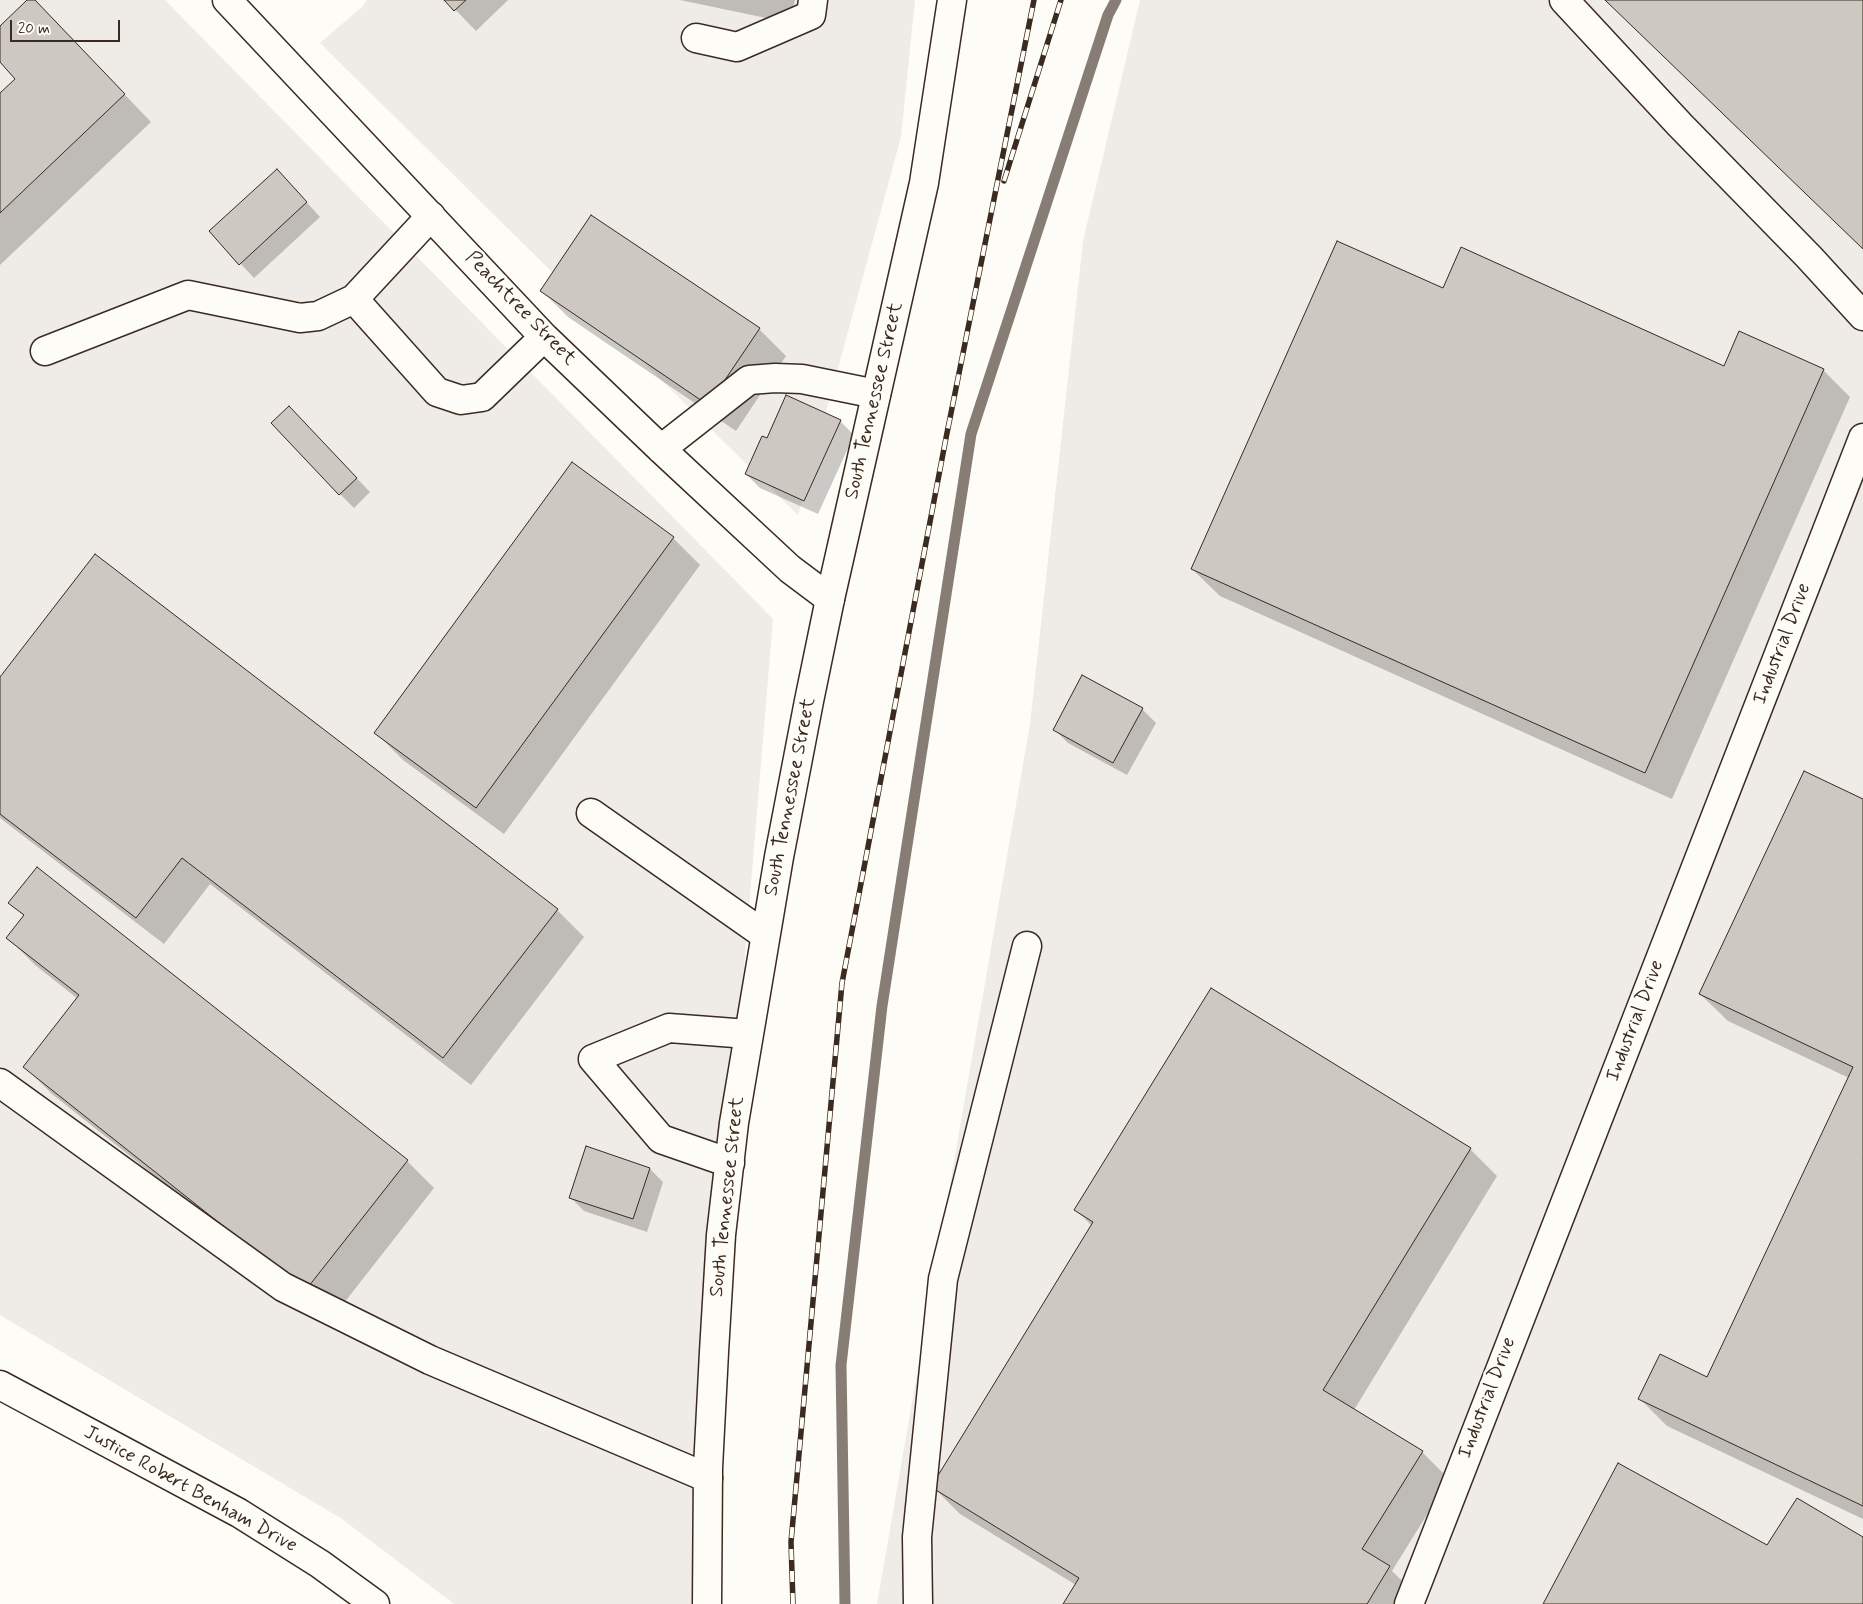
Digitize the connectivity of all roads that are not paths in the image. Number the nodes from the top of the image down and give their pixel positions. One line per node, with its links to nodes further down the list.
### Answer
1 (227, 0): 6 (street, Peachtree Street)
2 (813, 0): 5 (street)
3 (952, 0): 11 (street, South Tennessee Street)
4 (1564, 0): 8 (street)
5 (696, 38)
6 (431, 216): 7 (street); 9 (street, Peachtree Street)
7 (354, 299): 9 (street); 10 (street)
8 (1863, 316)
9 (544, 337): 13 (street, Peachtree Street)
10 (45, 351)
11 (876, 394): 13 (street); 14 (street, South Tennessee Street)
12 (1863, 438): 26 (street, Industrial Drive)
13 (661, 449): 14 (street, Peachtree Street)
14 (830, 599): 16 (street, South Tennessee Street)
15 (591, 813): 16 (street)
16 (765, 935): 18 (street, South Tennessee Street)
17 (1027, 946): 25 (street)
18 (748, 1034): 20 (street, South Tennessee Street); 20 (street)
19 (0, 1083): 22 (street)
20 (730, 1163): 22 (street, South Tennessee Street)
21 (0, 1385): 23 (street, Justice Robert Benham Drive)
22 (708, 1478): 24 (street, South Tennessee Street)
23 (375, 1604)
24 (707, 1604)
25 (918, 1604)
26 (1408, 1604)

